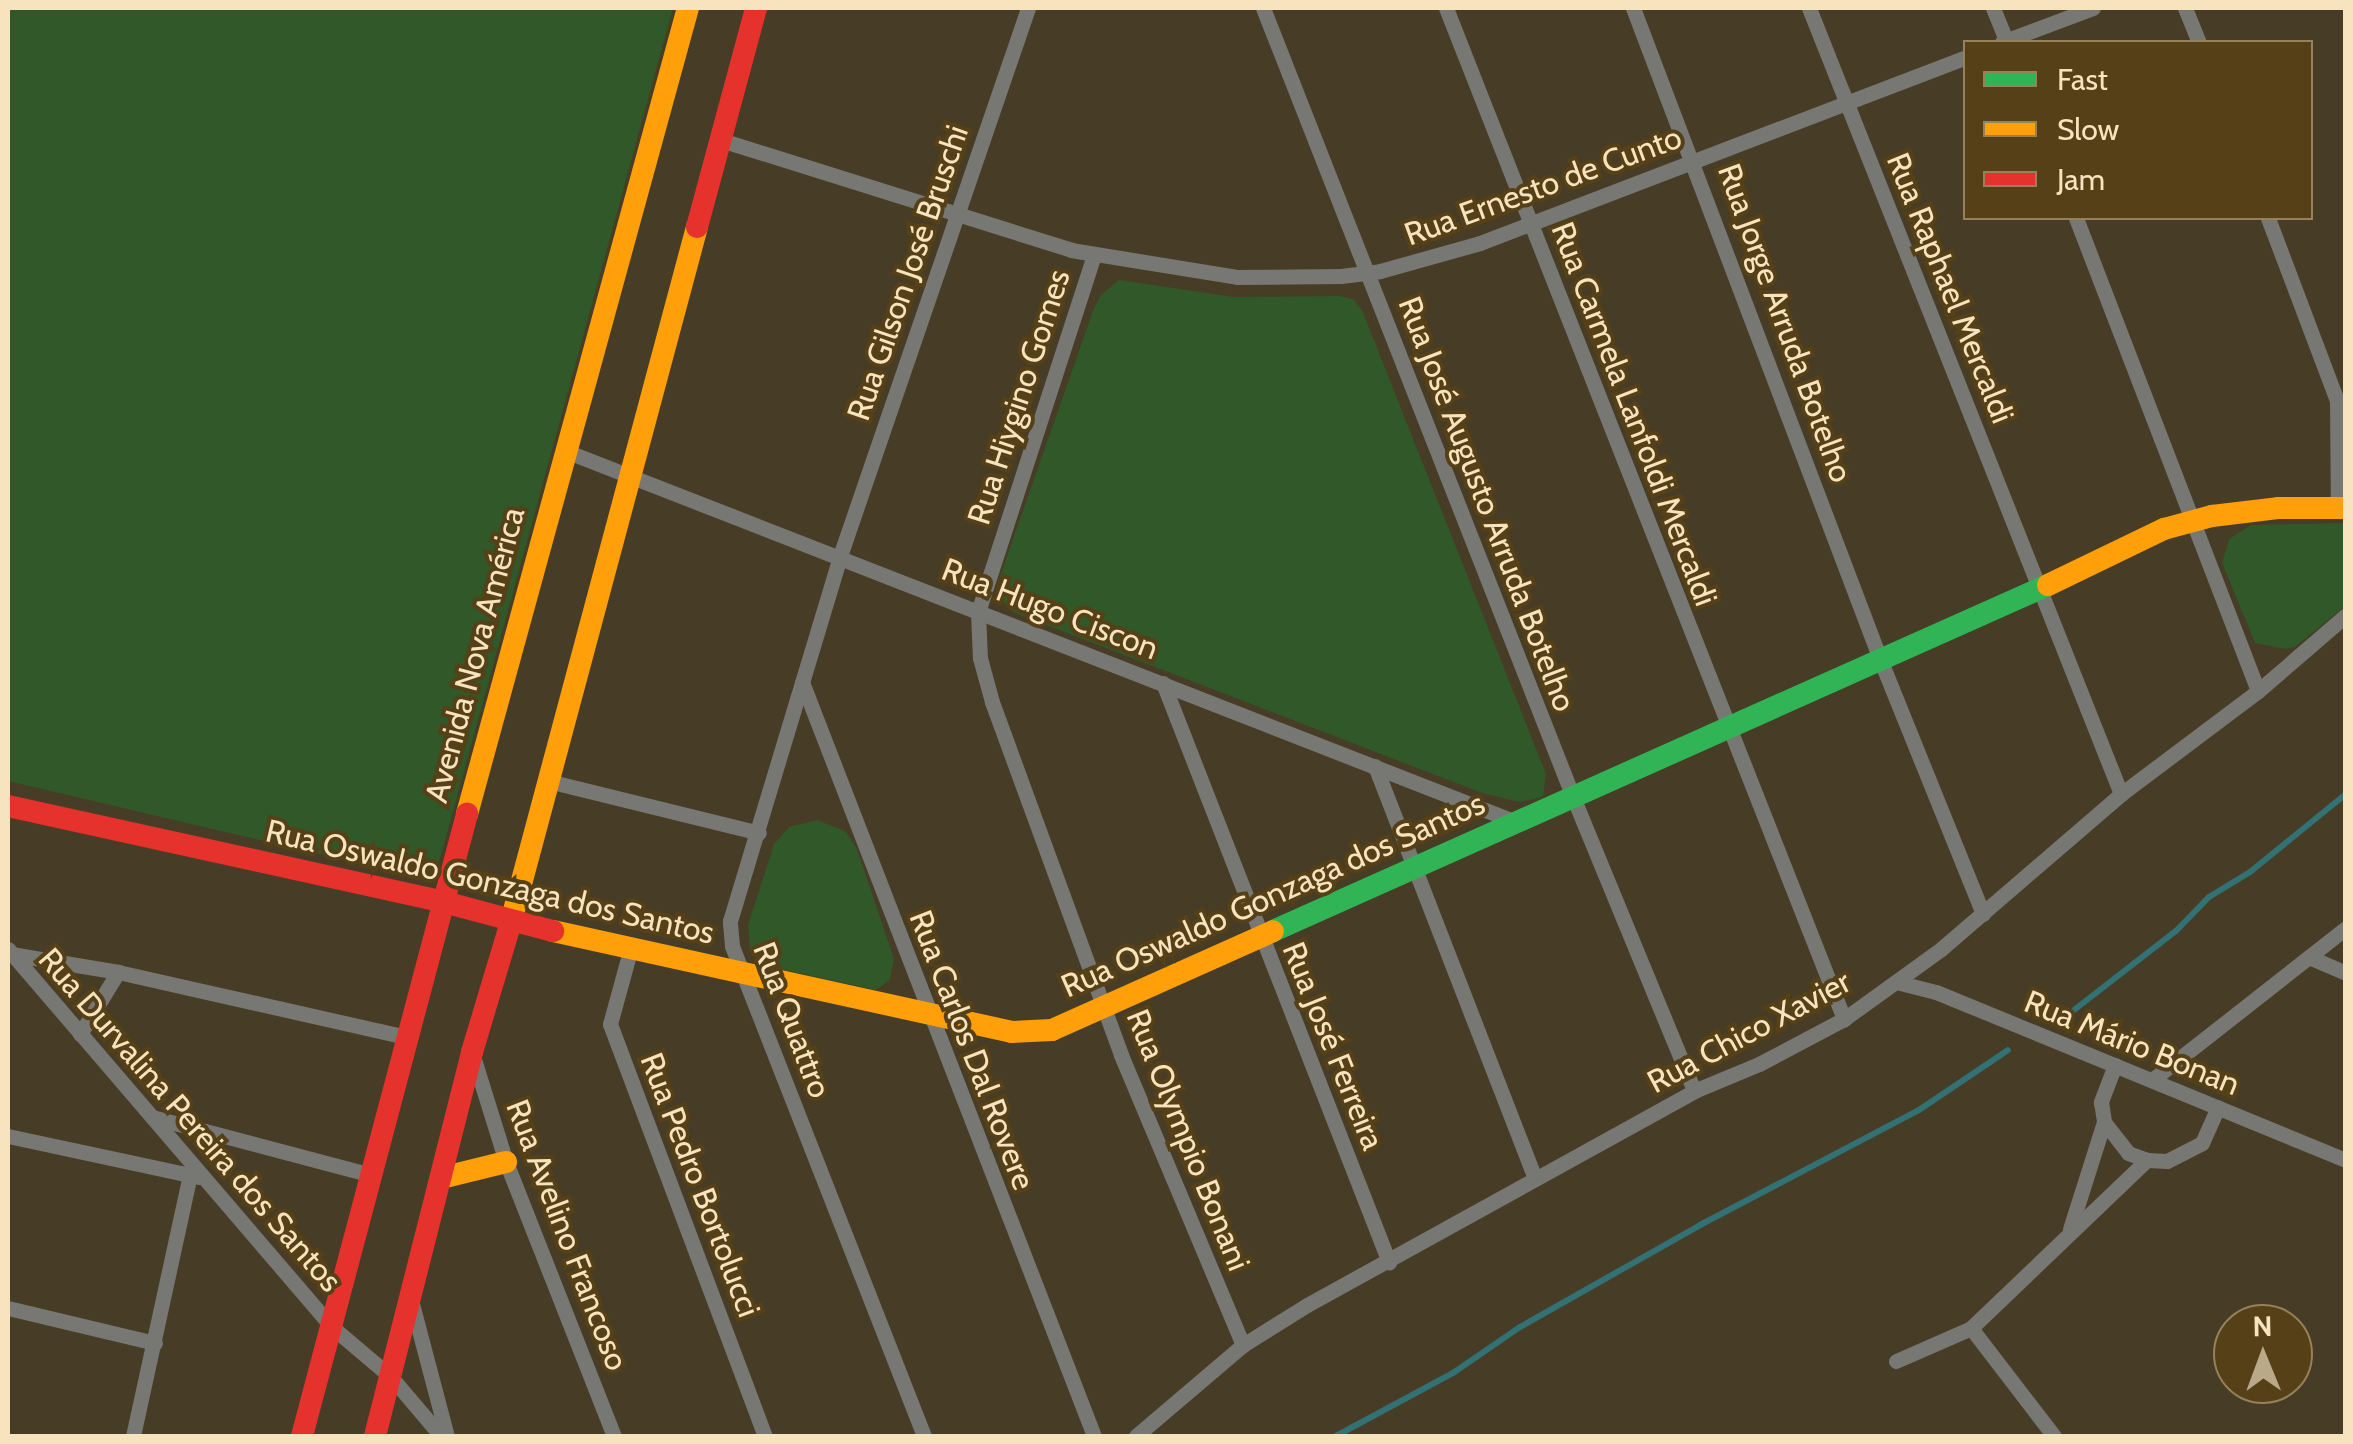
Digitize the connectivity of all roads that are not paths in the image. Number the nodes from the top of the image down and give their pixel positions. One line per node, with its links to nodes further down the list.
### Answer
1 (688, 8): 24 (street, Avenida Nova América)
2 (756, 8): 16 (street)
3 (1028, 8): 18 (street, Rua Gilson José Bruschi)
4 (1263, 8): 23 (street, Rua José Augusto Arruda Botelho)
5 (1446, 8): 21 (street, Rua Carmela Lanfoldi Mercaldi)
6 (1633, 8): 17 (street, Rua Jorge Arruda Botelho)
7 (1809, 8): 15 (street, Rua Raphael Mercaldi)
8 (1993, 8): 11 (street)
9 (2093, 8): 12 (street)
10 (2185, 8): 13 (street)
11 (2004, 40)
12 (2010, 40)
13 (2198, 40)
14 (1963, 58): 15 (street, Rua Ernesto de Cunto)
15 (1846, 103): 17 (street, Rua Ernesto de Cunto); 29 (street, Rua Raphael Mercaldi)
16 (721, 140): 18 (street, Rua Ernesto de Cunto); 25 (street)
17 (1695, 161): 21 (street, Rua Ernesto de Cunto); 32 (street, Rua Jorge Arruda Botelho)
18 (957, 212): 22 (street, Rua Ernesto de Cunto); 28 (street, Rua Gilson José Bruschi)
19 (2077, 220): 27 (street)
20 (2269, 220): 26 (street)
21 (1530, 224): 23 (street, Rua Ernesto de Cunto); 36 (street, Rua Carmela Lanfoldi Mercaldi)
22 (1094, 255): 23 (street, Rua Ernesto de Cunto); 30 (street, Rua Hiygino Gomes)
23 (1367, 272): 40 (street, Rua José Augusto Arruda Botelho)
24 (563, 450): 25 (street, Rua Hugo Ciscon); 45 (street, Avenida Nova América)
25 (632, 476): 28 (street, Rua Hugo Ciscon); 38 (street)
26 (2342, 508): 27 (street, Rua Oswaldo Gonzaga dos Santos)
27 (2194, 519): 29 (street, Rua Oswaldo Gonzaga dos Santos); 35 (street)
28 (840, 556): 30 (street, Rua Hugo Ciscon); 33 (street, Rua Quattro)
29 (2041, 588): 32 (street, Rua Oswaldo Gonzaga dos Santos); 39 (street, Rua Raphael Mercaldi)
30 (978, 613): 34 (street, Rua Hugo Ciscon); 57 (street, Rua Olympio Bonani)
31 (2346, 615): 35 (street, Rua Chico Xavier)
32 (1880, 659): 36 (street, Rua Oswaldo Gonzaga dos Santos); 46 (street, Rua Jorge Arruda Botelho)
33 (802, 682): 43 (street, Rua Quattro); 58 (street, Rua Carlos Dal Rovere)
34 (1164, 683): 37 (street, Rua Hugo Ciscon); 49 (street, Rua José Ferreira)
35 (2258, 691): 39 (street, Rua Chico Xavier)
36 (1728, 728): 40 (street, Rua Oswaldo Gonzaga dos Santos); 59 (street, Rua Carmela Lanfoldi Mercaldi)
37 (1375, 766): 42 (street, Rua Hugo Ciscon); 44 (street)
38 (548, 781): 43 (street); 47 (street)
39 (2122, 794): 46 (street, Rua Chico Xavier)
40 (1573, 796): 42 (street, Rua Oswaldo Gonzaga dos Santos); 65 (street, Rua José Augusto Arruda Botelho)
41 (8, 806): 45 (street, Rua Oswaldo Gonzaga dos Santos)
42 (1516, 822): 44 (street, Rua Oswaldo Gonzaga dos Santos)
43 (760, 833): 55 (street, Rua Quattro)
44 (1417, 867): 49 (street, Rua Oswaldo Gonzaga dos Santos); 76 (street)
45 (444, 902): 47 (street, Rua Oswaldo Gonzaga dos Santos); 61 (street, Avenida Nova América)
46 (1983, 914): 56 (street, Rua Chico Xavier)
47 (512, 919): 50 (street, Rua Oswaldo Gonzaga dos Santos); 62 (street)
48 (2346, 928): 52 (street)
49 (1261, 938): 57 (street, Rua Oswaldo Gonzaga dos Santos); 78 (street, Rua José Ferreira)
50 (630, 951): 55 (street, Rua Oswaldo Gonzaga dos Santos); 92 (street, Rua Pedro Bortolucci)
51 (9, 952): 53 (street); 60 (street, Rua Durvalina Pereira dos Santos)
52 (2308, 957): 54 (street); 64 (street)
53 (118, 972): 60 (street); 61 (street)
54 (2346, 973)
55 (745, 975): 58 (street, Rua Oswaldo Gonzaga dos Santos); 93 (street, Rua Quattro)
56 (1896, 982): 59 (street, Rua Chico Xavier); 63 (street, Rua Mário Bonan)
57 (1105, 1009): 58 (street, Rua Oswaldo Gonzaga dos Santos); 84 (street, Rua Olympio Bonani)
58 (928, 1014): 94 (street, Rua Carlos Dal Rovere)
59 (1844, 1020): 65 (street, Rua Chico Xavier)
60 (80, 1034): 67 (street, Rua Durvalina Pereira dos Santos)
61 (406, 1037): 73 (street, Avenida Nova América)
62 (472, 1052): 72 (street, Rua Avelino Francoso); 75 (street)
63 (2115, 1065): 64 (street, Rua Mário Bonan); 68 (street)
64 (2152, 1080): 66 (street, Rua Mário Bonan)
65 (1694, 1091): 76 (street, Rua Chico Xavier)
66 (2218, 1107): 70 (street); 71 (street, Rua Mário Bonan)
67 (152, 1117): 73 (street); 74 (street, Rua Durvalina Pereira dos Santos)
68 (2104, 1122): 70 (street); 77 (street)
69 (8, 1136): 74 (street)
70 (2147, 1160): 77 (street)
71 (2346, 1160)
72 (506, 1162): 75 (street); 91 (street, Rua Avelino Francoso)
73 (372, 1174): 81 (street, Avenida Nova América)
74 (197, 1176): 81 (street, Rua Durvalina Pereira dos Santos); 83 (street)
75 (441, 1178): 79 (street)
76 (1535, 1179): 78 (street, Rua Chico Xavier)
77 (2069, 1232): 82 (street)
78 (1390, 1262): 84 (street, Rua Chico Xavier)
79 (411, 1300): 86 (street); 90 (street)
80 (8, 1308): 83 (street)
81 (332, 1326): 86 (street, Rua Durvalina Pereira dos Santos); 88 (street, Avenida Nova América)
82 (1971, 1328): 85 (street); 96 (street)
83 (155, 1343): 87 (street)
84 (1243, 1345): 95 (street, Rua Chico Xavier)
85 (1896, 1361)
86 (391, 1378): 89 (street); 90 (street, Rua Durvalina Pereira dos Santos)
87 (133, 1436)
88 (302, 1436)
89 (375, 1436)
90 (444, 1436)
91 (614, 1436)
92 (766, 1436)
93 (924, 1436)
94 (1094, 1436)
95 (1136, 1436)
96 (2054, 1436)

